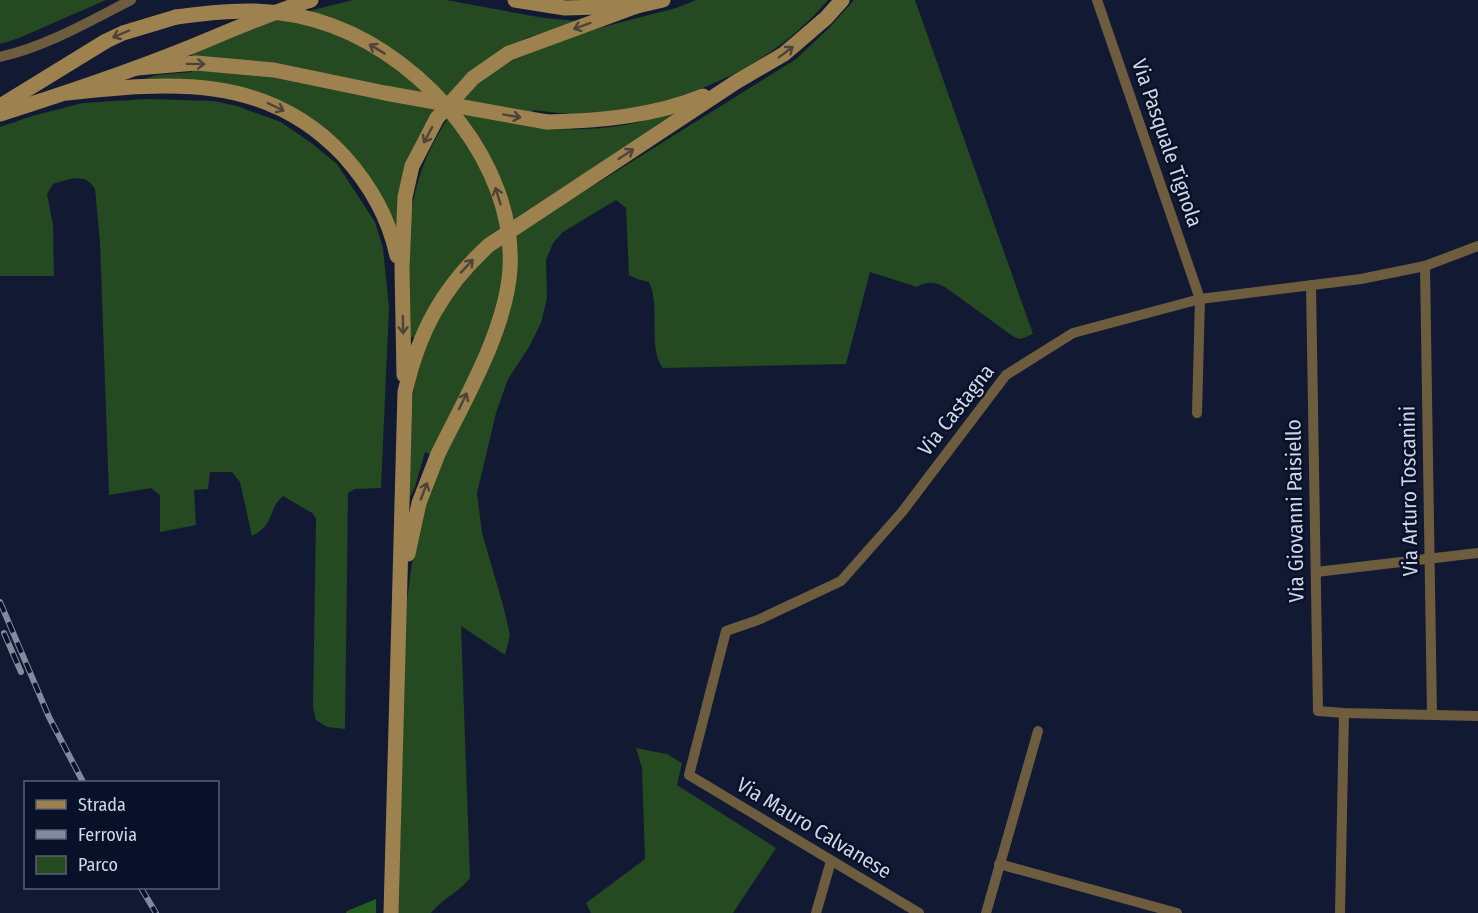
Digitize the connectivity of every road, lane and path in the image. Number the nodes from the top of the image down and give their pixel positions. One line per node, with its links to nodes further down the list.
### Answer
1 (131, 0): 8 (street)
2 (311, 0): 9 (main road, bridge)
3 (515, 0): 7 (main road)
4 (663, 0): 7 (main road)
5 (842, 0): 10 (main road, one-way to 5)
6 (1097, 0): 18 (street, Via Pasquale Tignola)
7 (637, 6): 16 (main road, one-way to 16)
8 (0, 57)
9 (137, 68): 10 (main road, one-way to 10, bridge); 11 (main road)
10 (736, 82): 19 (main road, one-way to 10)
11 (68, 93): 13 (main road); 16 (main road, one-way to 16)
12 (0, 106): 21 (main road, one-way to 12, bridge)
13 (0, 114)
14 (1478, 246): 15 (street, Via Castagna)
15 (1425, 266): 17 (street, Via Castagna); 23 (street, Via Arturo Toscanini)
16 (402, 276): 19 (main road, one-way to 19)
17 (1311, 285): 18 (street, Via Castagna); 24 (street, Via Giovanni Paisiello)
18 (1200, 299): 20 (street); 29 (street, Via Castagna)
19 (405, 392): 21 (main road)
20 (1197, 413)
21 (407, 531): 32 (main road)
22 (1478, 553): 23 (street)
23 (1429, 560): 24 (street); 26 (street, Via Arturo Toscanini)
24 (1316, 572): 25 (street, Via Giovanni Paisiello)
25 (1344, 713): 26 (street); 37 (street)
26 (1432, 715): 27 (street)
27 (1478, 716)
28 (1038, 730): 31 (street)
29 (688, 775): 30 (street, Via Mauro Calvanese)
30 (831, 861): 33 (street); 34 (street, Via Mauro Calvanese)
31 (999, 864): 35 (street); 36 (street)
32 (391, 913)
33 (816, 913)
34 (920, 913)
35 (986, 913)
36 (1177, 913)
37 (1340, 913)

